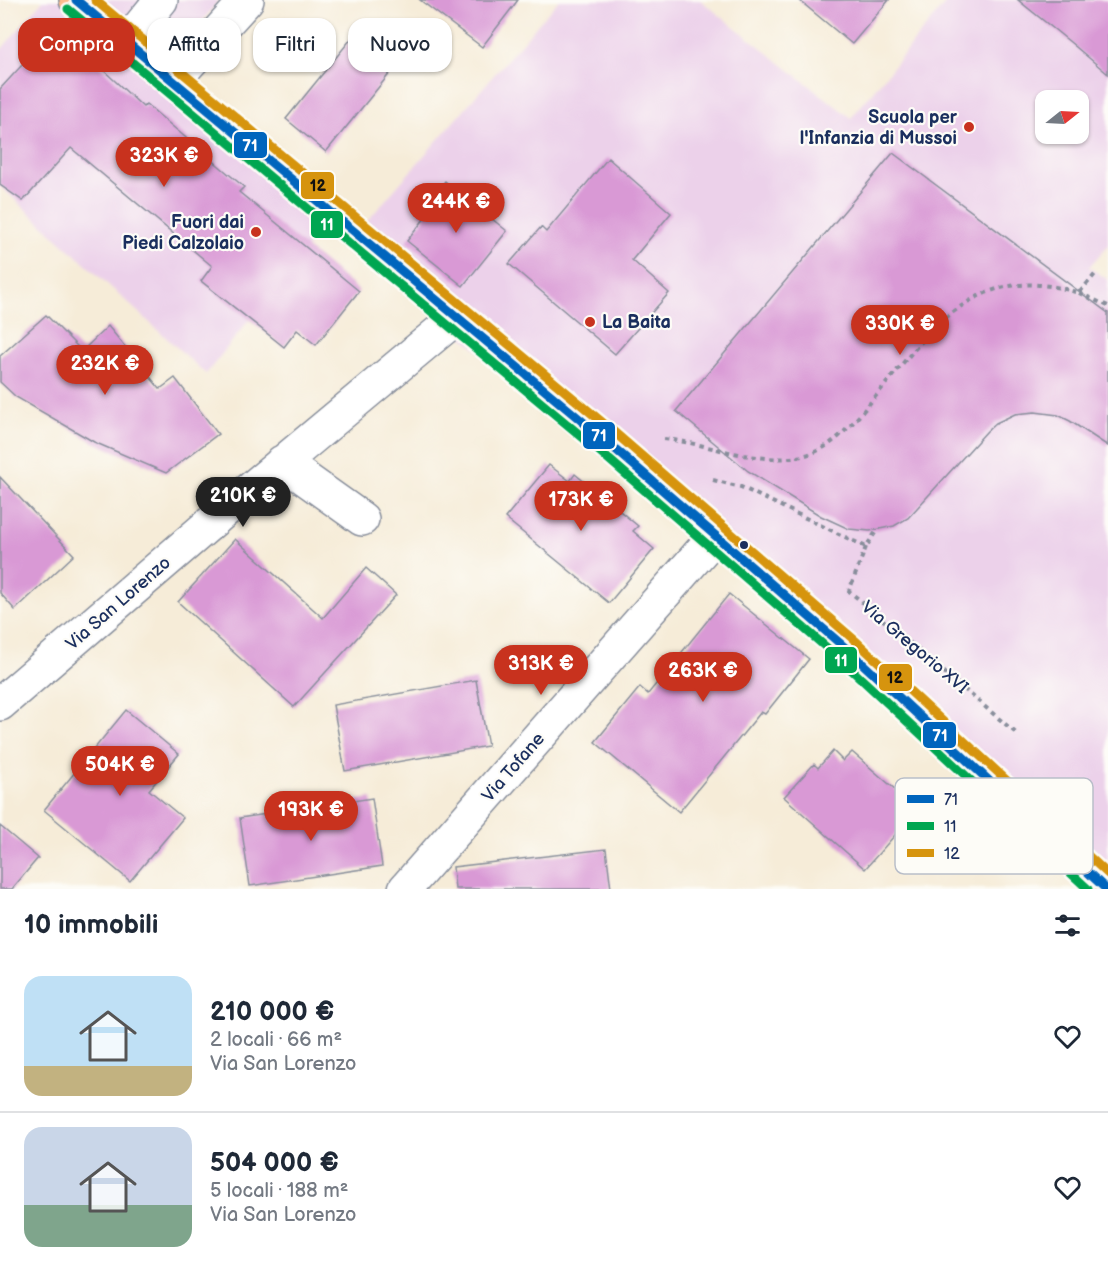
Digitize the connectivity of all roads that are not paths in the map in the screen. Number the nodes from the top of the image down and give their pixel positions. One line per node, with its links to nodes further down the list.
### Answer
1 (76, 0): 4 (main road)
2 (161, 0): 5 (street)
3 (248, 0): 7 (street)
4 (97, 18)
5 (135, 32)
6 (135, 50): 7 (main road)
7 (175, 80): 8 (main road)
8 (457, 317): 9 (street, Via San Lorenzo); 11 (main road)
9 (282, 462): 10 (street); 12 (street, Via San Lorenzo)
10 (362, 519)
11 (716, 536): 13 (main road); 15 (street, Via Tofane)
12 (0, 705)
13 (986, 778)
14 (1090, 874): 16 (main road)
15 (405, 889)
16 (1106, 889)

